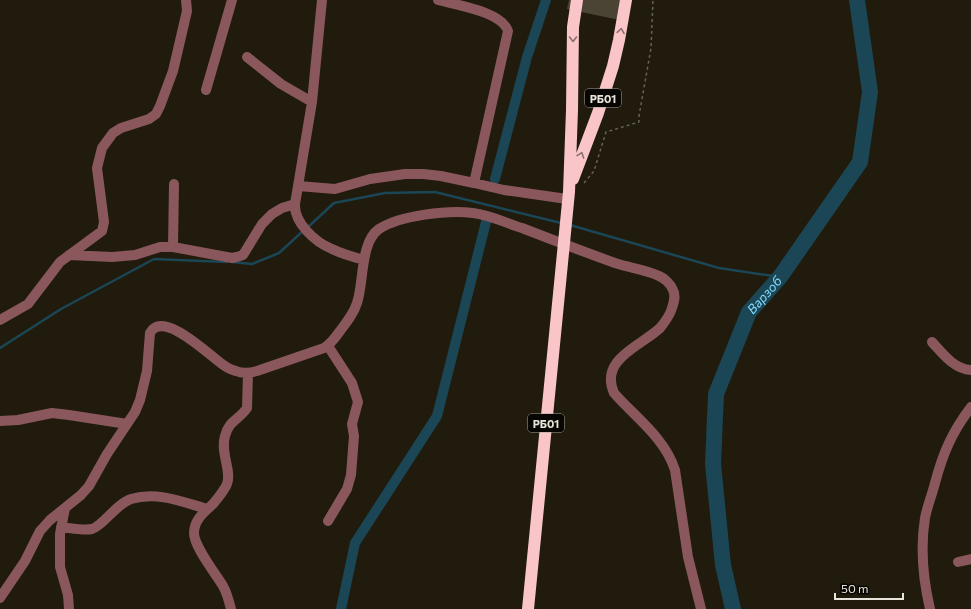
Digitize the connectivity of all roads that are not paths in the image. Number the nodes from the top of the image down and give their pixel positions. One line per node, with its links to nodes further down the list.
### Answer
1 (186, 0): 17 (street)
2 (232, 0): 8 (street)
3 (322, 0): 9 (street)
4 (438, 0): 10 (street)
5 (577, 0): 13 (highway, РБ01, one-way to 13)
6 (626, 0): 13 (highway, РБ01, one-way to 6)
7 (247, 57): 9 (street)
8 (206, 90)
9 (312, 102): 12 (street)
10 (474, 183): 12 (street); 13 (street)
11 (174, 184): 16 (street)
12 (298, 186): 14 (street)
13 (568, 199): 15 (highway, РБ01)
14 (295, 204): 16 (street); 18 (street)
15 (563, 240): 18 (street); 36 (highway, РБ01); 37 (street)
16 (173, 246): 17 (street)
17 (69, 255): 19 (street)
18 (364, 260): 21 (street)
19 (0, 320)
20 (932, 342): 22 (street)
21 (328, 346): 23 (street); 29 (street)
22 (971, 370)
23 (248, 373): 26 (street); 28 (street)
24 (971, 407): 38 (street)
25 (0, 421): 26 (street)
26 (127, 424): 27 (street)
27 (65, 508): 30 (street); 33 (street)
28 (207, 509): 30 (street); 35 (street)
29 (328, 521)
30 (62, 527): 34 (street)
31 (971, 559): 32 (street)
32 (958, 562)
33 (0, 598)
34 (69, 609)
35 (231, 609)
36 (528, 609)
37 (701, 609)
38 (930, 609)

